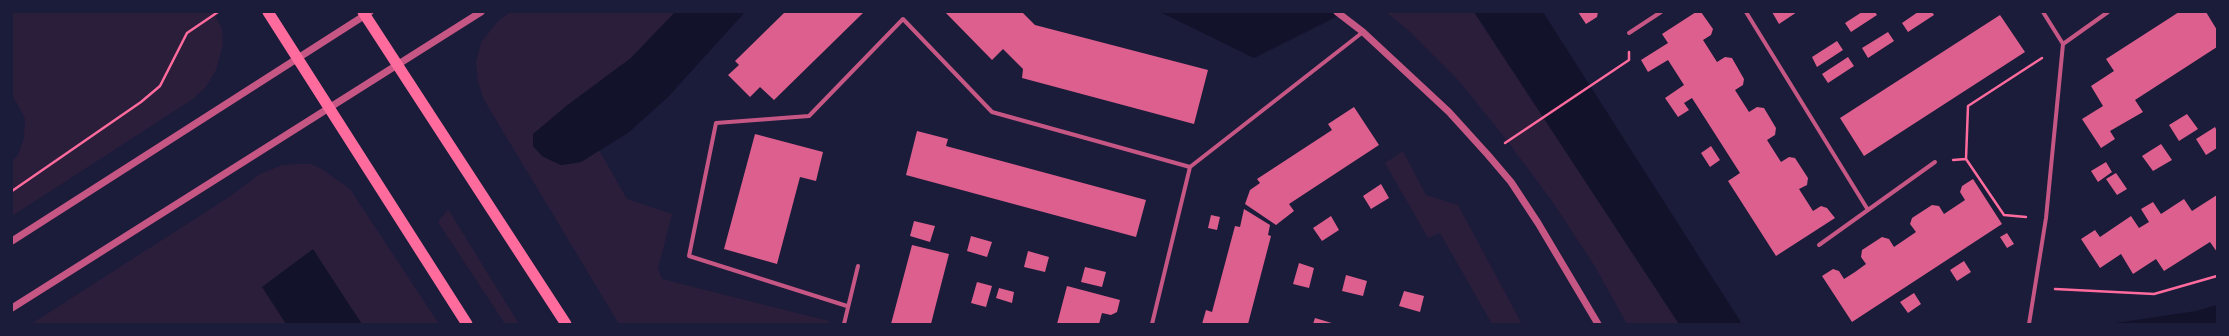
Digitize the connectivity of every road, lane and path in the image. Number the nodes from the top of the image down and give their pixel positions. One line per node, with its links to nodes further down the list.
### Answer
1 (218, 12): 20 (path)
2 (268, 12): 13 (highway)
3 (481, 12): 14 (street)
4 (1337, 12): 10 (street)
5 (1661, 12): 11 (street)
6 (1746, 12): 21 (street)
7 (2043, 12): 12 (street)
8 (2108, 12): 12 (street)
9 (366, 13): 13 (street); 14 (highway)
10 (1363, 32): 16 (street); 19 (street)
11 (1629, 33): 16 (path)
12 (2063, 44): 17 (path); 22 (street)
13 (297, 58): 15 (highway); 23 (street)
14 (398, 66): 15 (street); 31 (highway)
15 (329, 109): 29 (street); 30 (highway)
16 (1488, 155): 34 (street)
17 (1966, 159): 18 (path); 22 (path)
18 (1935, 162): 21 (street)
19 (1190, 167): 28 (street); 33 (street)
20 (12, 191)
21 (1868, 210): 24 (street)
22 (2046, 218): 27 (street)
23 (12, 241)
24 (1819, 245)
25 (858, 266): 28 (street)
26 (2217, 276): 27 (path)
27 (2036, 288): 35 (street)
28 (847, 306): 32 (street)
29 (12, 308)
30 (467, 324)
31 (566, 324)
32 (844, 324)
33 (1152, 324)
34 (1598, 324)
35 (2029, 324)

